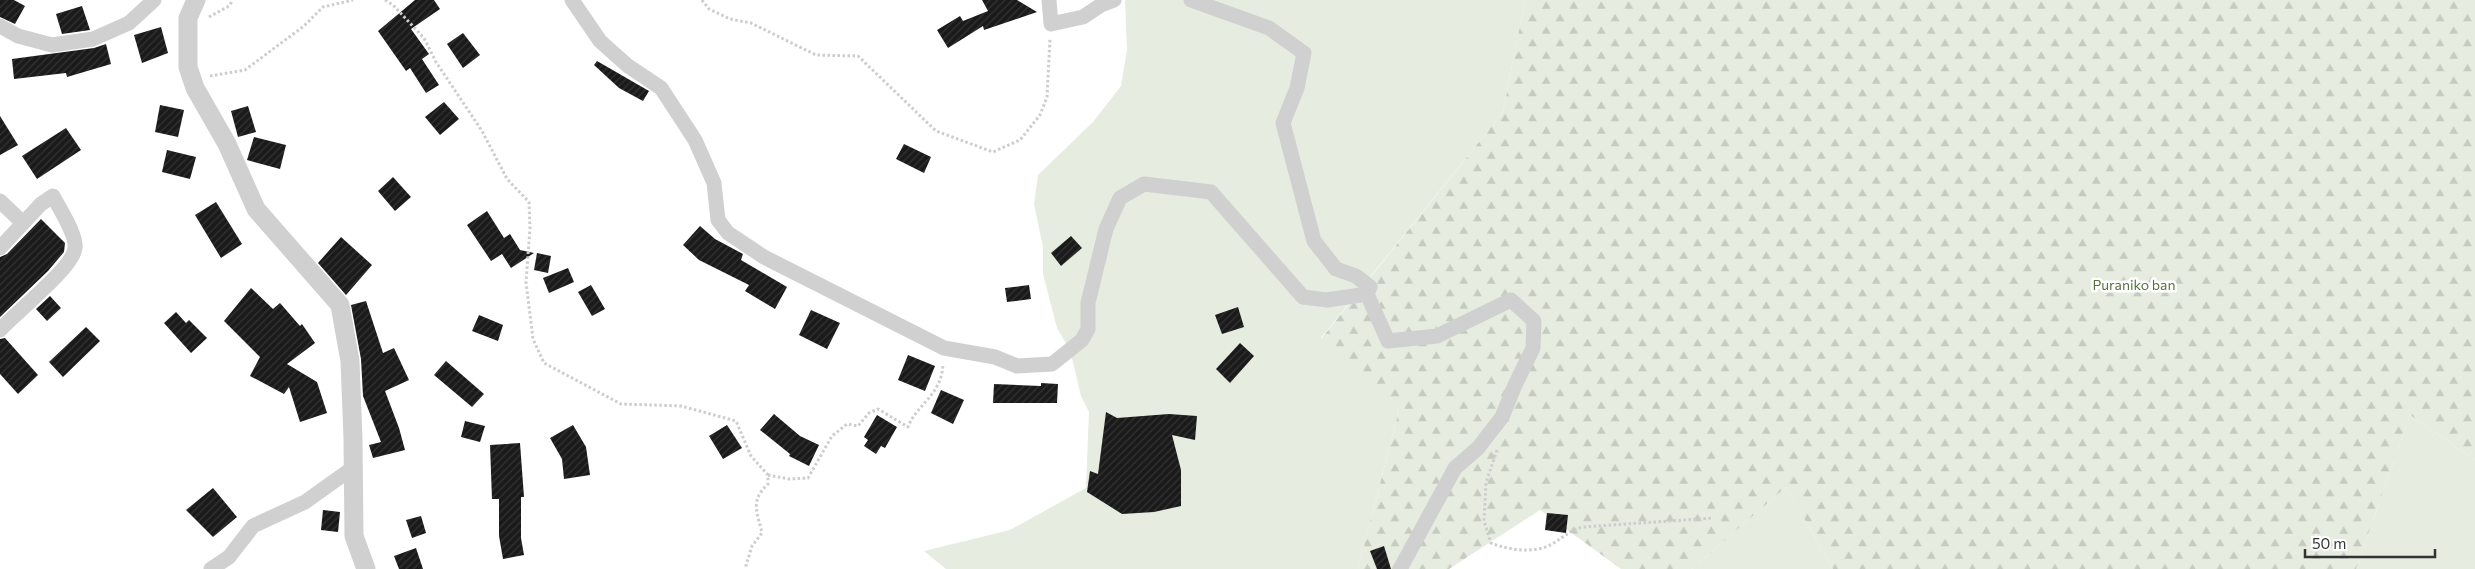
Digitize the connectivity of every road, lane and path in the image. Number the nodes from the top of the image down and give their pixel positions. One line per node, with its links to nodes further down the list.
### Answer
1 (154, 0): 13 (street)
2 (196, 0): 11 (street)
3 (233, 0): 11 (path)
4 (352, 0): 14 (path)
5 (385, 0): 23 (path)
6 (572, 0): 20 (street)
7 (702, 0): 12 (path)
8 (1049, 0): 12 (street)
9 (1114, 0): 12 (street)
10 (1191, 0): 18 (street)
11 (188, 18): 22 (street)
12 (1052, 24)
13 (0, 26)
14 (206, 77)
15 (0, 201): 16 (street)
16 (24, 223): 17 (street); 19 (street)
17 (0, 248)
18 (1367, 294): 20 (street); 21 (street)
19 (0, 330)
20 (944, 348): 23 (path)
21 (1502, 417): 24 (path); 28 (street)
22 (354, 467): 25 (street); 26 (street)
23 (768, 475): 27 (path)
24 (1714, 518)
25 (211, 569)
26 (366, 569)
27 (745, 569)
28 (1400, 569)

